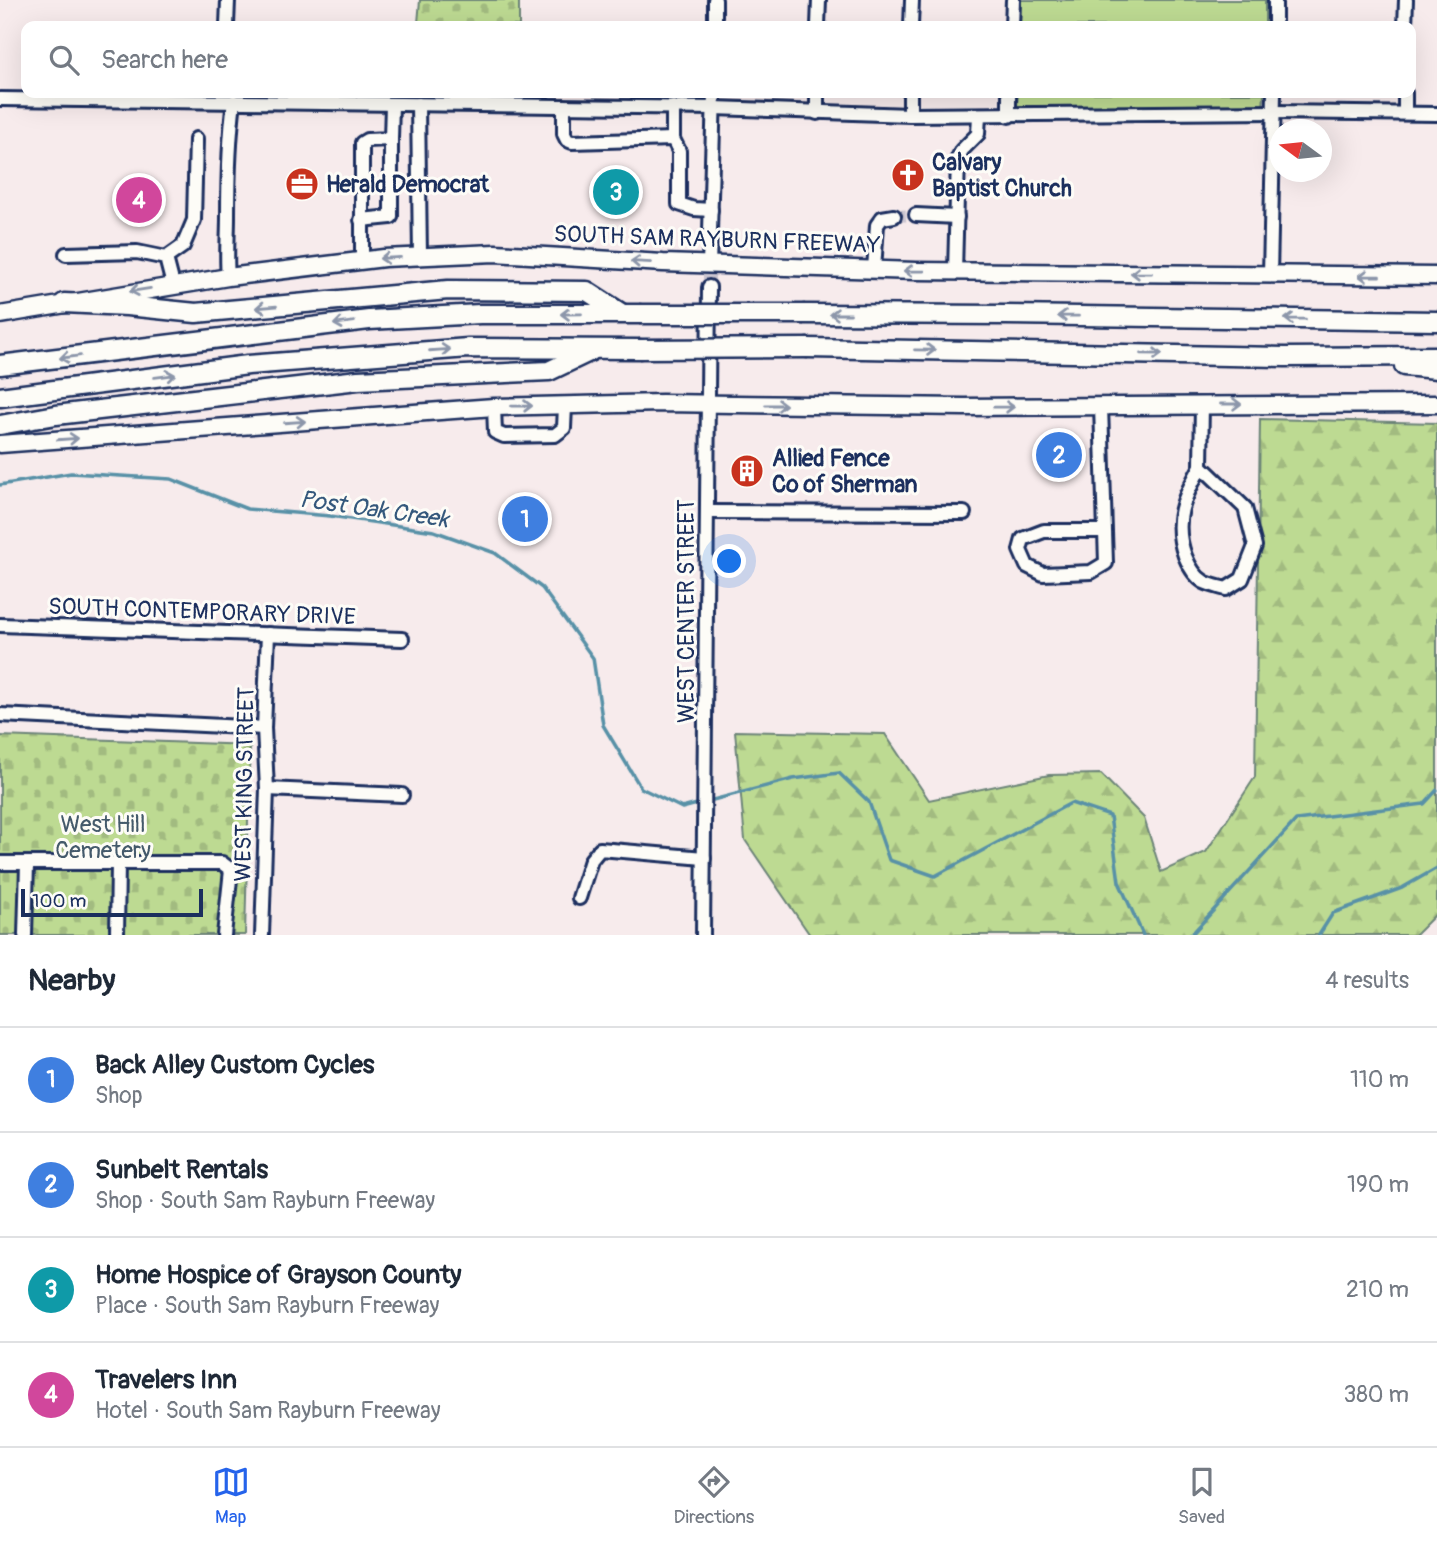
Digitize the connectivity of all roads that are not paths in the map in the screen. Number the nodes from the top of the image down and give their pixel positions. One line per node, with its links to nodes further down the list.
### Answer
1 (228, 0): 8 (street)
2 (715, 0): 9 (street)
3 (819, 0): 10 (street)
4 (912, 0): 11 (street)
5 (1013, 0): 12 (street)
6 (1275, 0): 13 (street)
7 (1406, 0): 14 (street)
8 (227, 21)
9 (715, 21)
10 (818, 21)
11 (911, 21)
12 (1012, 21)
13 (1275, 21)
14 (1405, 21)
15 (714, 98): 27 (street)
16 (817, 98): 29 (street)
17 (910, 98): 32 (street)
18 (1009, 98): 34 (street)
19 (1274, 98): 28 (street)
20 (1405, 98): 30 (street)
21 (0, 99): 22 (street)
22 (228, 99): 23 (street); 51 (street)
23 (392, 104): 24 (street); 36 (street)
24 (418, 104): 25 (street); 44 (street)
25 (564, 106): 26 (street); 37 (street)
26 (673, 107): 27 (street); 37 (street)
27 (714, 108): 29 (street); 38 (street)
28 (1274, 112): 30 (street); 34 (street); 50 (street)
29 (817, 113): 32 (street)
30 (1405, 113): 31 (street)
31 (1437, 114)
32 (910, 115): 33 (street)
33 (979, 115): 34 (street); 41 (street)
34 (1009, 116)
35 (196, 139): 45 (street)
36 (391, 139): 42 (street); 42 (street)
37 (673, 139): 38 (street)
38 (711, 210): 47 (street)
39 (916, 215): 41 (street)
40 (894, 216): 48 (street)
41 (957, 217): 49 (street)
42 (361, 220): 46 (street)
43 (66, 254): 45 (street)
44 (420, 257): 46 (main road, SOUTH SAM RAYBURN FREEWAY, one-way to 46); 47 (main road, SOUTH SAM RAYBURN FREEWAY, one-way to 44)
45 (166, 258): 53 (street)
46 (362, 261): 51 (main road, SOUTH SAM RAYBURN FREEWAY)
47 (709, 265): 48 (main road, SOUTH SAM RAYBURN FREEWAY)
48 (874, 270): 49 (main road, SOUTH SAM RAYBURN FREEWAY, one-way to 48)
49 (955, 272): 50 (main road, SOUTH SAM RAYBURN FREEWAY, one-way to 49)
50 (1269, 275): 52 (main road, SOUTH SAM RAYBURN FREEWAY, one-way to 50)
51 (228, 276): 53 (main road, SOUTH SAM RAYBURN FREEWAY)
52 (1437, 276)
53 (173, 285): 55 (main road, SOUTH SAM RAYBURN FREEWAY, one-way to 55)
54 (709, 287): 67 (street, WEST CENTER STREET)
55 (64, 303): 56 (highway, one-way to 55); 57 (main road, SOUTH SAM RAYBURN FREEWAY)
56 (630, 313): 58 (highway, one-way to 56, bridge); 62 (highway, one-way to 62)
57 (0, 315)
58 (1437, 320)
59 (596, 349): 61 (highway, one-way to 61, bridge); 64 (highway, one-way to 59); 71 (highway)
60 (1437, 356): 61 (highway)
61 (1285, 357): 63 (highway)
62 (0, 365)
63 (1437, 369)
64 (0, 397)
65 (1202, 404): 66 (main road, one-way to 66); 69 (main road); 73 (street)
66 (1437, 404)
67 (708, 405): 68 (main road); 69 (main road, one-way to 69); 74 (street, WEST CENTER STREET)
68 (565, 406): 70 (main road, one-way to 68); 70 (street)
69 (1101, 406): 76 (street)
70 (494, 407): 72 (main road, one-way to 70)
71 (0, 425)
72 (0, 444)
73 (1201, 466): 73 (street)
74 (708, 512): 75 (street); 84 (street, WEST CENTER STREET)
75 (964, 513)
76 (1105, 531): 76 (street)
77 (0, 625): 78 (street, SOUTH CONTEMPORARY DRIVE)
78 (268, 634): 79 (street, SOUTH CONTEMPORARY DRIVE); 81 (street, WEST KING STREET)
79 (402, 639)
80 (0, 715): 81 (street)
81 (264, 728): 82 (street, WEST KING STREET)
82 (267, 789): 83 (street); 92 (street, WEST KING STREET)
83 (402, 795)
84 (705, 858): 88 (street); 93 (street, WEST CENTER STREET)
85 (0, 863): 87 (street)
86 (118, 863): 87 (street); 90 (street); 91 (street)
87 (26, 864): 89 (street)
88 (579, 898)
89 (25, 935)
90 (117, 935)
91 (224, 935)
92 (262, 935)
93 (703, 935)

